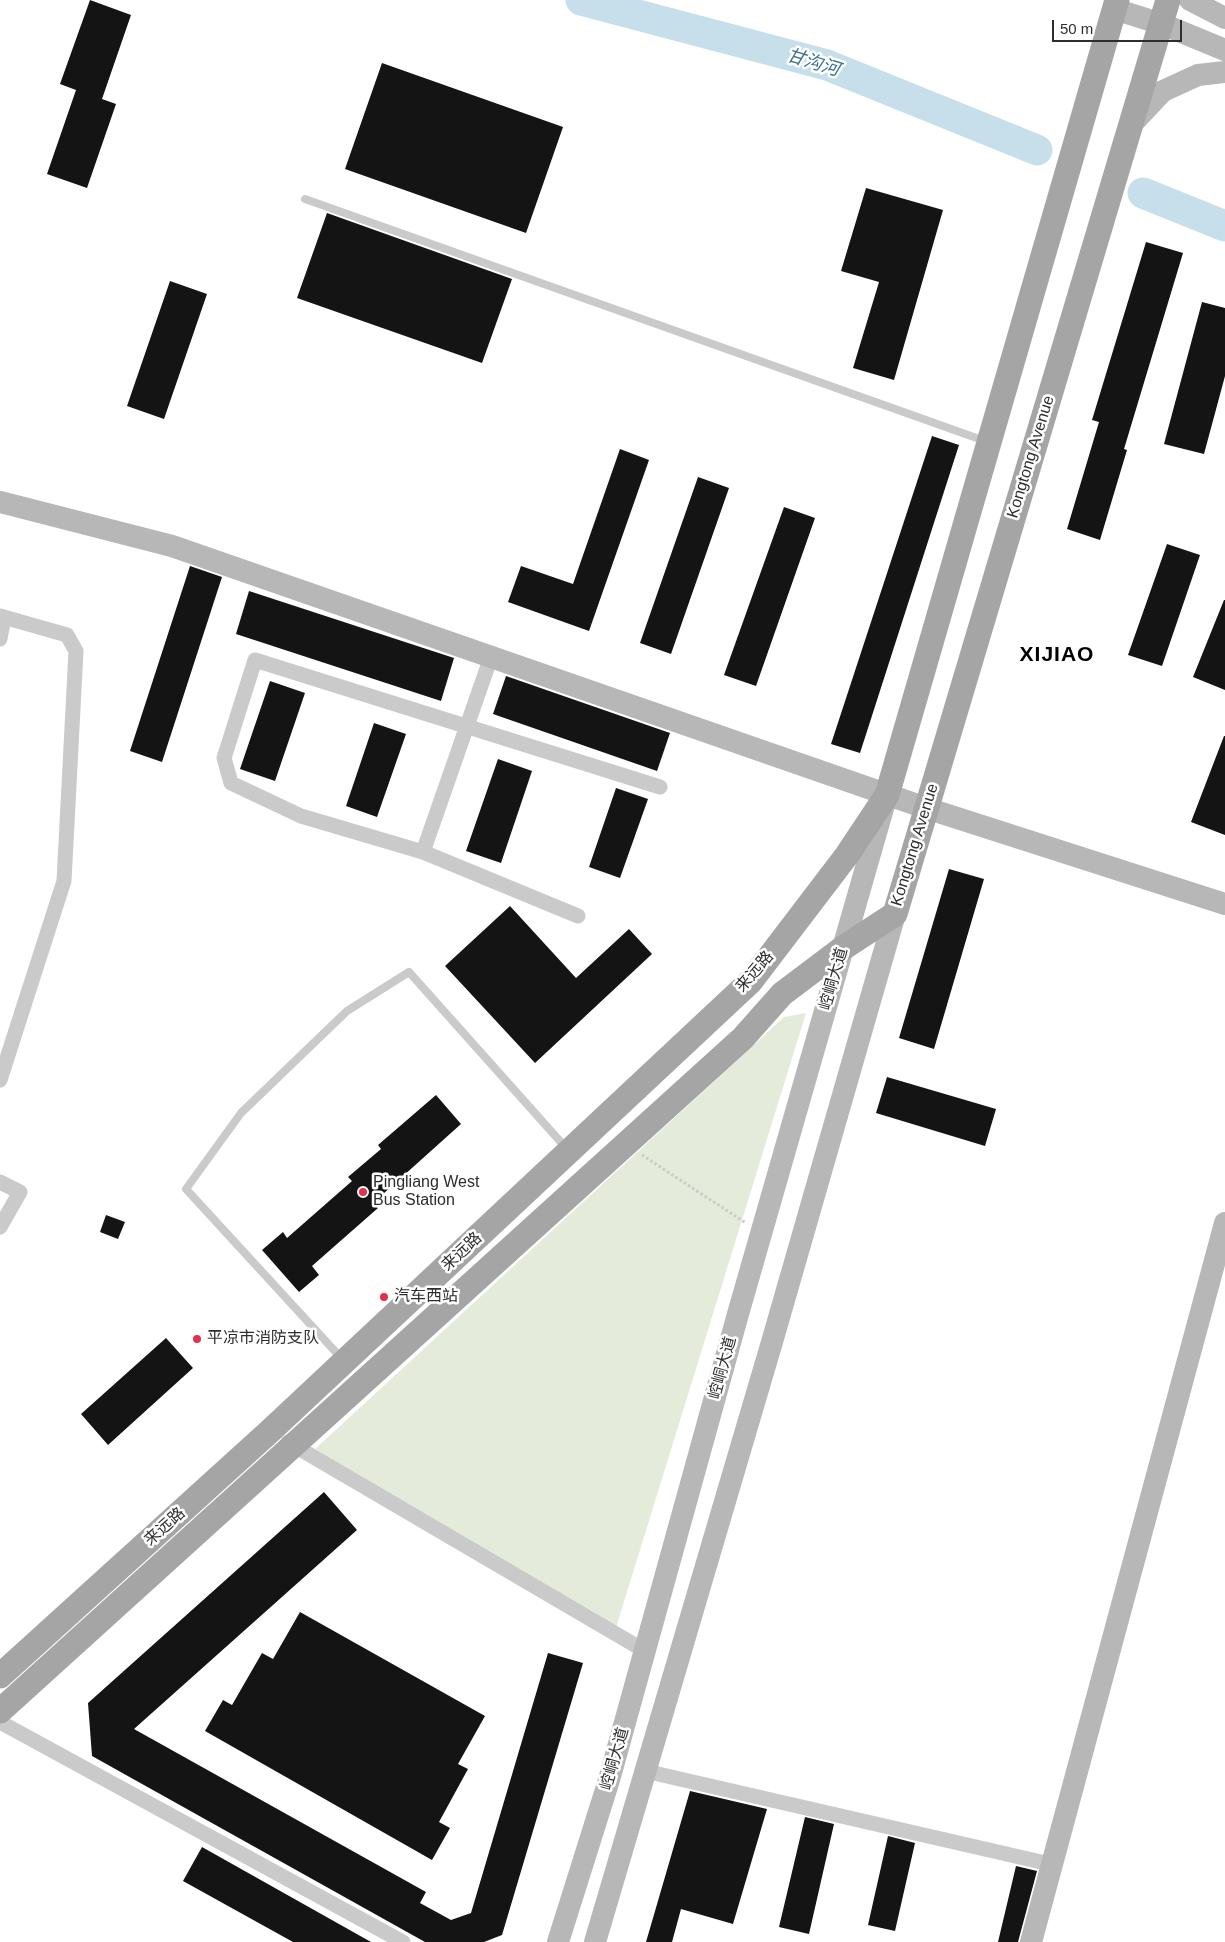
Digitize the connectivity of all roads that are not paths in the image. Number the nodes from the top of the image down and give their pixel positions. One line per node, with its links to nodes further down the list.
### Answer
1 (1168, 0): 5 (main road, Kongtong Avenue)
2 (1190, 0): 4 (main road)
3 (1115, 5): 5 (main road); 10 (main road)
4 (1225, 18)
5 (1162, 24): 6 (main road); 8 (main road, Kongtong Avenue)
6 (1225, 50)
7 (1225, 72): 8 (main road)
8 (1130, 127): 18 (main road, Kongtong Avenue)
9 (305, 199): 10 (lane)
10 (990, 443): 17 (main road)
11 (0, 502): 14 (main road)
12 (2, 616): 13 (street); 24 (street)
13 (0, 639)
14 (491, 657): 15 (street); 17 (main road)
15 (466, 726): 16 (street); 19 (street); 19 (street)
16 (660, 787)
17 (888, 794): 18 (main road); 23 (main road, 崆峒大道); 25 (main road, 来远路)
18 (926, 808): 20 (main road); 21 (main road, Kongtong Avenue)
19 (423, 852): 22 (street)
20 (1225, 904)
21 (895, 914): 23 (main road, 来远路); 36 (main road, 崆峒大道)
22 (578, 916)
23 (843, 948): 31 (main road, 来远路); 32 (main road, 崆峒大道)
24 (0, 1080)
25 (569, 1151): 29 (main road, 来远路); 29 (lane)
26 (0, 1182): 28 (street)
27 (1225, 1222): 37 (main road)
28 (0, 1226)
29 (344, 1361): 30 (main road, 来远路)
30 (269, 1432): 31 (street); 33 (main road, 来远路)
31 (293, 1446): 32 (street); 34 (main road, 来远路)
32 (645, 1651): 39 (main road, 崆峒大道)
33 (0, 1676)
34 (0, 1711)
35 (0, 1722): 38 (street)
36 (645, 1771): 37 (street); 40 (main road, 崆峒大道)
37 (1050, 1864): 41 (main road)
38 (403, 1942)
39 (558, 1942)
40 (595, 1942)
41 (1031, 1942)

